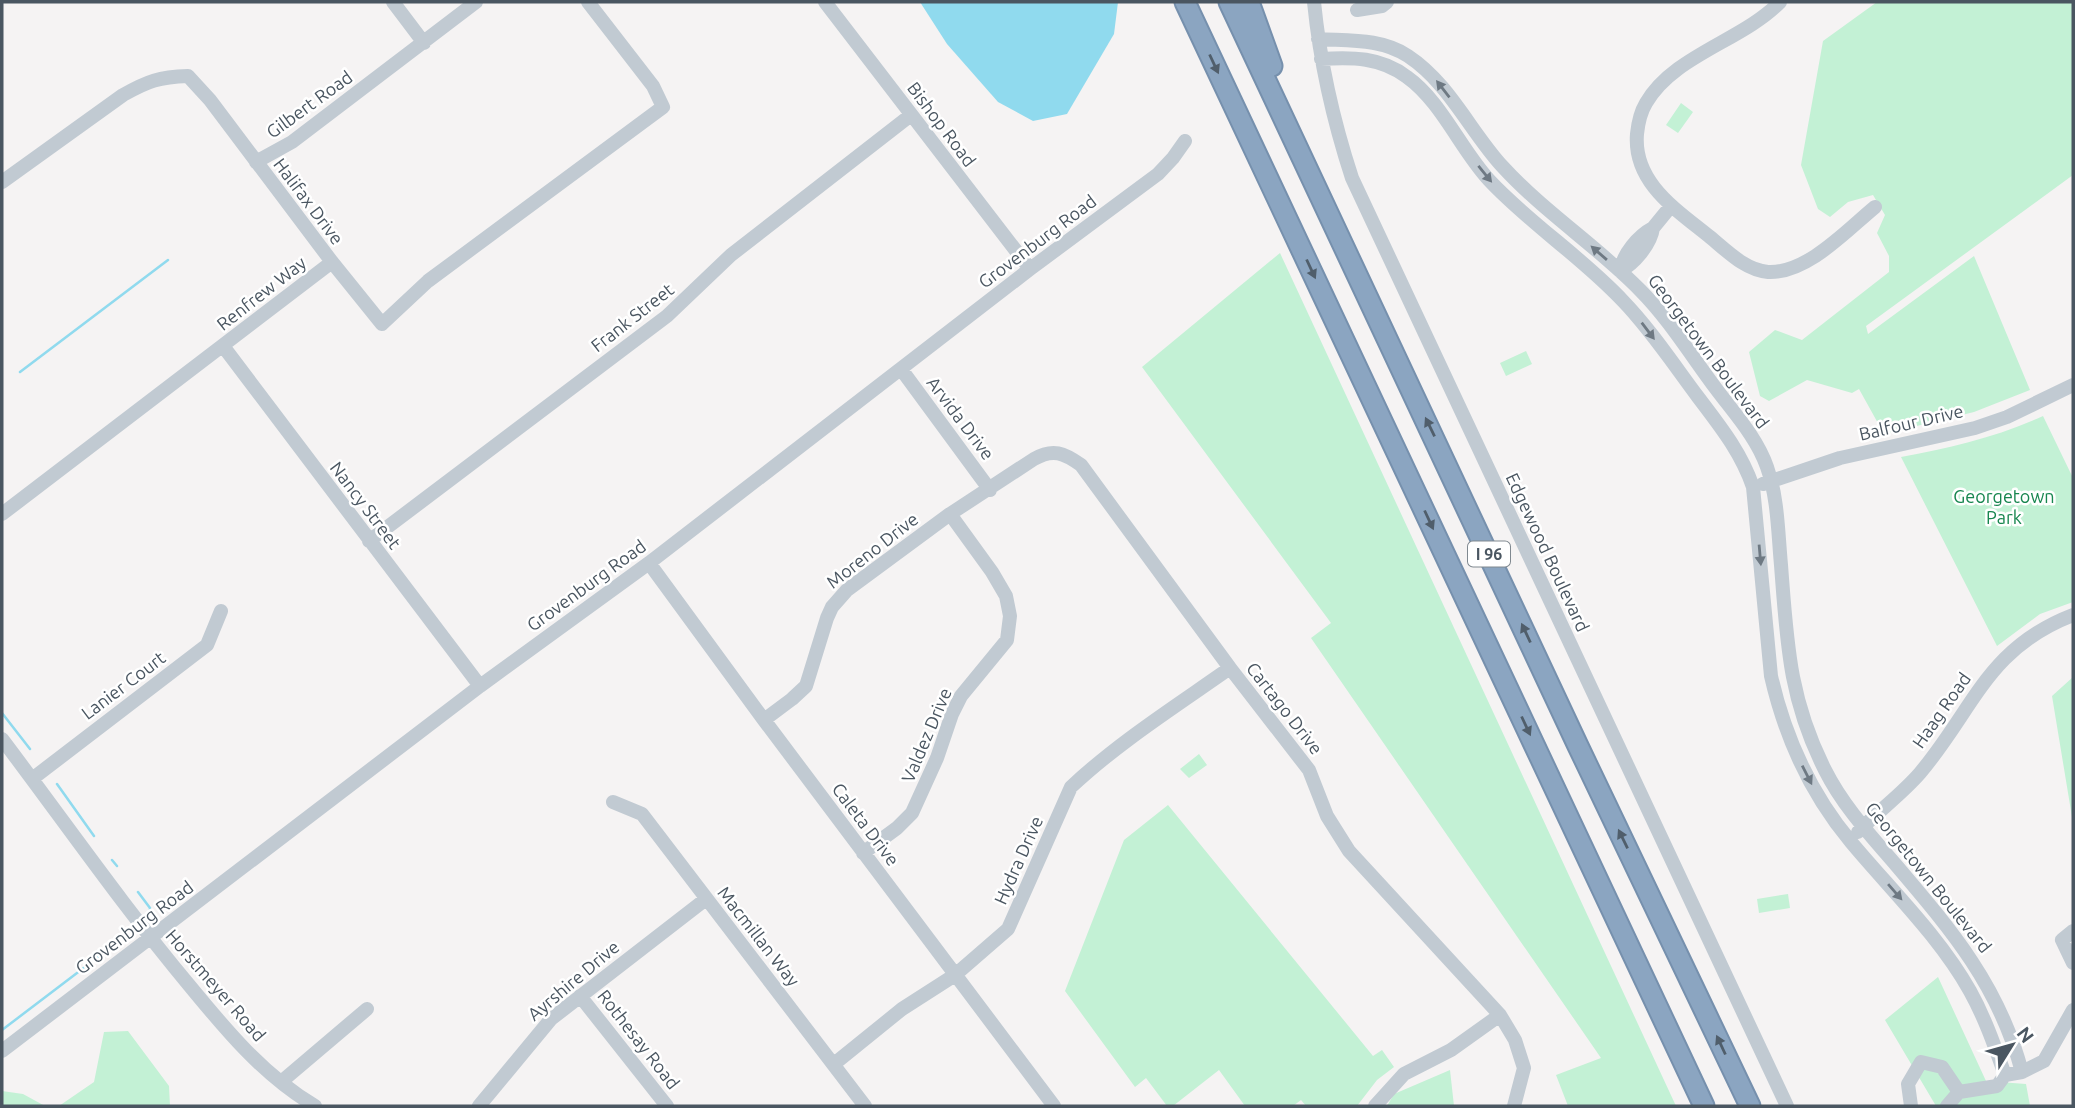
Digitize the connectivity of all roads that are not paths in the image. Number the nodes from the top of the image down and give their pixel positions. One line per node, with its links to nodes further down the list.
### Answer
1 (393, 2): 15 (street)
2 (476, 2): 15 (street, Gilbert Road)
3 (589, 2): 23 (street, Renfrew Way)
4 (825, 2): 17 (street, Bishop Road)
5 (1175, 2): 13 (highway)
6 (1185, 2): 13 (highway, I 96)
7 (1229, 2): 27 (highway, I 96)
8 (1249, 2): 27 (highway)
9 (1314, 2): 14 (street, Edgewood Boulevard)
10 (1387, 2): 12 (street)
11 (1780, 2): 21 (street)
12 (1357, 10)
13 (1201, 35): 74 (highway, I 96, one-way to 74)
14 (1318, 39): 16 (street, Edgewood Boulevard); 25 (street, Georgetown Boulevard, one-way to 14)
15 (424, 43): 19 (street, Gilbert Road)
16 (1321, 59): 32 (street, Georgetown Boulevard, one-way to 32); 76 (street, Edgewood Boulevard)
17 (911, 115): 24 (street, Bishop Road); 36 (street, Frank Street)
18 (1185, 141): 24 (street, Grovenburg Road)
19 (256, 163): 20 (street); 23 (street, Halifax Drive)
20 (2, 182)
21 (1671, 206): 22 (street); 25 (street)
22 (1875, 207)
23 (332, 262): 26 (street, Renfrew Way)
24 (1030, 270): 28 (street, Grovenburg Road)
25 (1620, 271): 31 (street, Georgetown Boulevard)
26 (223, 346): 34 (street, Renfrew Way); 36 (street, Nancy Street)
27 (1394, 354): 75 (highway, I 96, one-way to 27)
28 (901, 369): 33 (street, Arvida Drive); 37 (street, Grovenburg Road)
29 (2073, 385): 31 (street, Balfour Drive)
30 (1054, 452): 33 (street, Moreno Drive); 40 (street, Cartago Drive)
31 (1771, 481): 32 (street, Balfour Drive); 46 (street, Georgetown Boulevard)
32 (1753, 487): 47 (street, Georgetown Boulevard, one-way to 47)
33 (990, 490): 35 (street, Moreno Drive)
34 (2, 514)
35 (950, 514): 42 (street, Moreno Drive); 48 (street, Valdez Drive)
36 (369, 541): 41 (street, Nancy Street)
37 (649, 563): 41 (street, Grovenburg Road); 42 (street, Caleta Drive)
38 (221, 611): 44 (street, Lanier Court)
39 (2073, 615): 46 (street, Haag Road)
40 (1230, 668): 53 (street, Hydra Drive); 58 (street, Cartago Drive)
41 (480, 686): 51 (street, Grovenburg Road)
42 (764, 720): 48 (street, Caleta Drive)
43 (2, 739): 44 (street, Horstmeyer Road)
44 (32, 779): 51 (street, Horstmeyer Road)
45 (613, 802): 49 (street, Macmillan Way)
46 (1863, 827): 47 (street, Haag Road); 54 (street, Georgetown Boulevard)
47 (1850, 841): 55 (street, Georgetown Boulevard, one-way to 55)
48 (863, 853): 53 (street, Caleta Drive)
49 (706, 899): 56 (street, Ayrshire Drive); 61 (street, Macmillan Way)
50 (2073, 931): 52 (street)
51 (150, 938): 60 (street, Grovenburg Road); 64 (street, Horstmeyer Road)
52 (2073, 963)
53 (955, 975): 61 (street, Hydra Drive); 71 (street, Caleta Drive)
54 (1986, 981): 55 (street); 62 (street, Georgetown Boulevard)
55 (1970, 991): 63 (street, Georgetown Boulevard)
56 (580, 996): 68 (street, Ayrshire Drive); 69 (street, Rothesay Road)
57 (367, 1009): 64 (street)
58 (1500, 1015): 72 (street); 73 (street, Cartago Drive)
59 (2071, 1018): 62 (street)
60 (2, 1051)
61 (834, 1064): 70 (street, Macmillan Way)
62 (2022, 1072): 63 (street)
63 (2005, 1075): 65 (street)
64 (281, 1082): 66 (street, Horstmeyer Road)
65 (1959, 1092): 77 (street); 78 (street)
66 (300, 1102): 67 (street, Horstmeyer Road)
67 (315, 1106)
68 (478, 1106)
69 (667, 1106)
70 (865, 1106)
71 (1054, 1106)
72 (1375, 1106)
73 (1514, 1106)
74 (1704, 1106)
75 (1750, 1106)
76 (1787, 1106)
77 (1911, 1106)
78 (1947, 1106)

